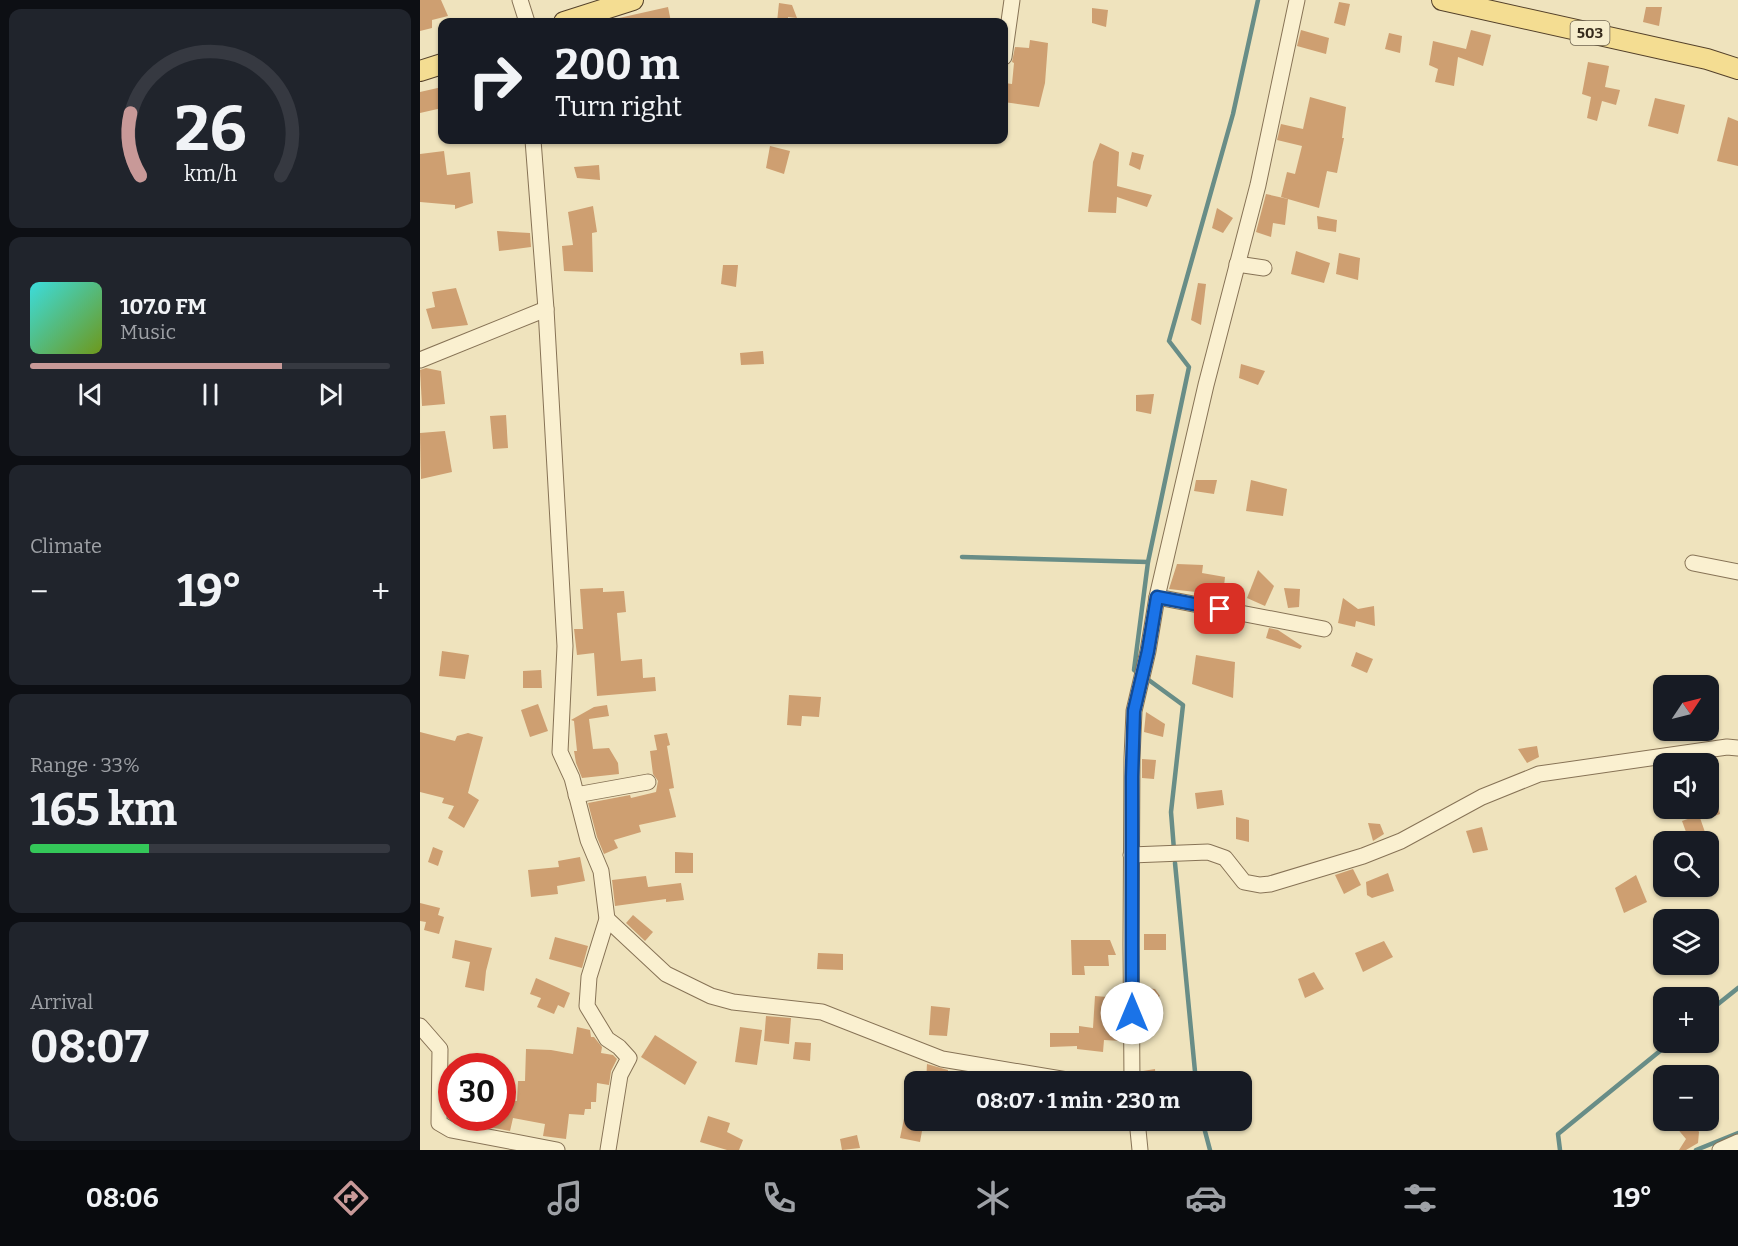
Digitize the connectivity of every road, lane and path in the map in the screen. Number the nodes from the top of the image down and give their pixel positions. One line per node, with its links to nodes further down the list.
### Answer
1 (520, 0): 6 (street)
2 (633, 0): 7 (main road)
3 (1012, 0): 8 (street)
4 (1297, 0): 13 (street)
5 (1442, 0): 10 (main road, 503)
6 (526, 18)
7 (577, 18)
8 (1008, 28)
9 (438, 65): 11 (main road)
10 (1738, 69)
11 (420, 71)
12 (533, 144): 15 (street)
13 (1237, 264): 14 (street); 19 (street)
14 (1264, 268)
15 (546, 309): 16 (street); 23 (street)
16 (420, 360)
17 (1693, 563): 18 (street)
18 (1738, 572)
19 (1157, 597): 20 (street); 24 (street)
20 (1324, 629)
21 (1738, 748): 24 (street)
22 (648, 782): 23 (street)
23 (576, 795): 25 (street)
24 (1131, 855): 28 (street)
25 (607, 919): 27 (street); 32 (street)
26 (420, 1026): 31 (street)
27 (1013, 1071)
28 (1132, 1071)
29 (1138, 1131): 33 (street)
30 (1738, 1142): 34 (street)
31 (557, 1150)
32 (608, 1150)
33 (1140, 1150)
34 (1720, 1150)

